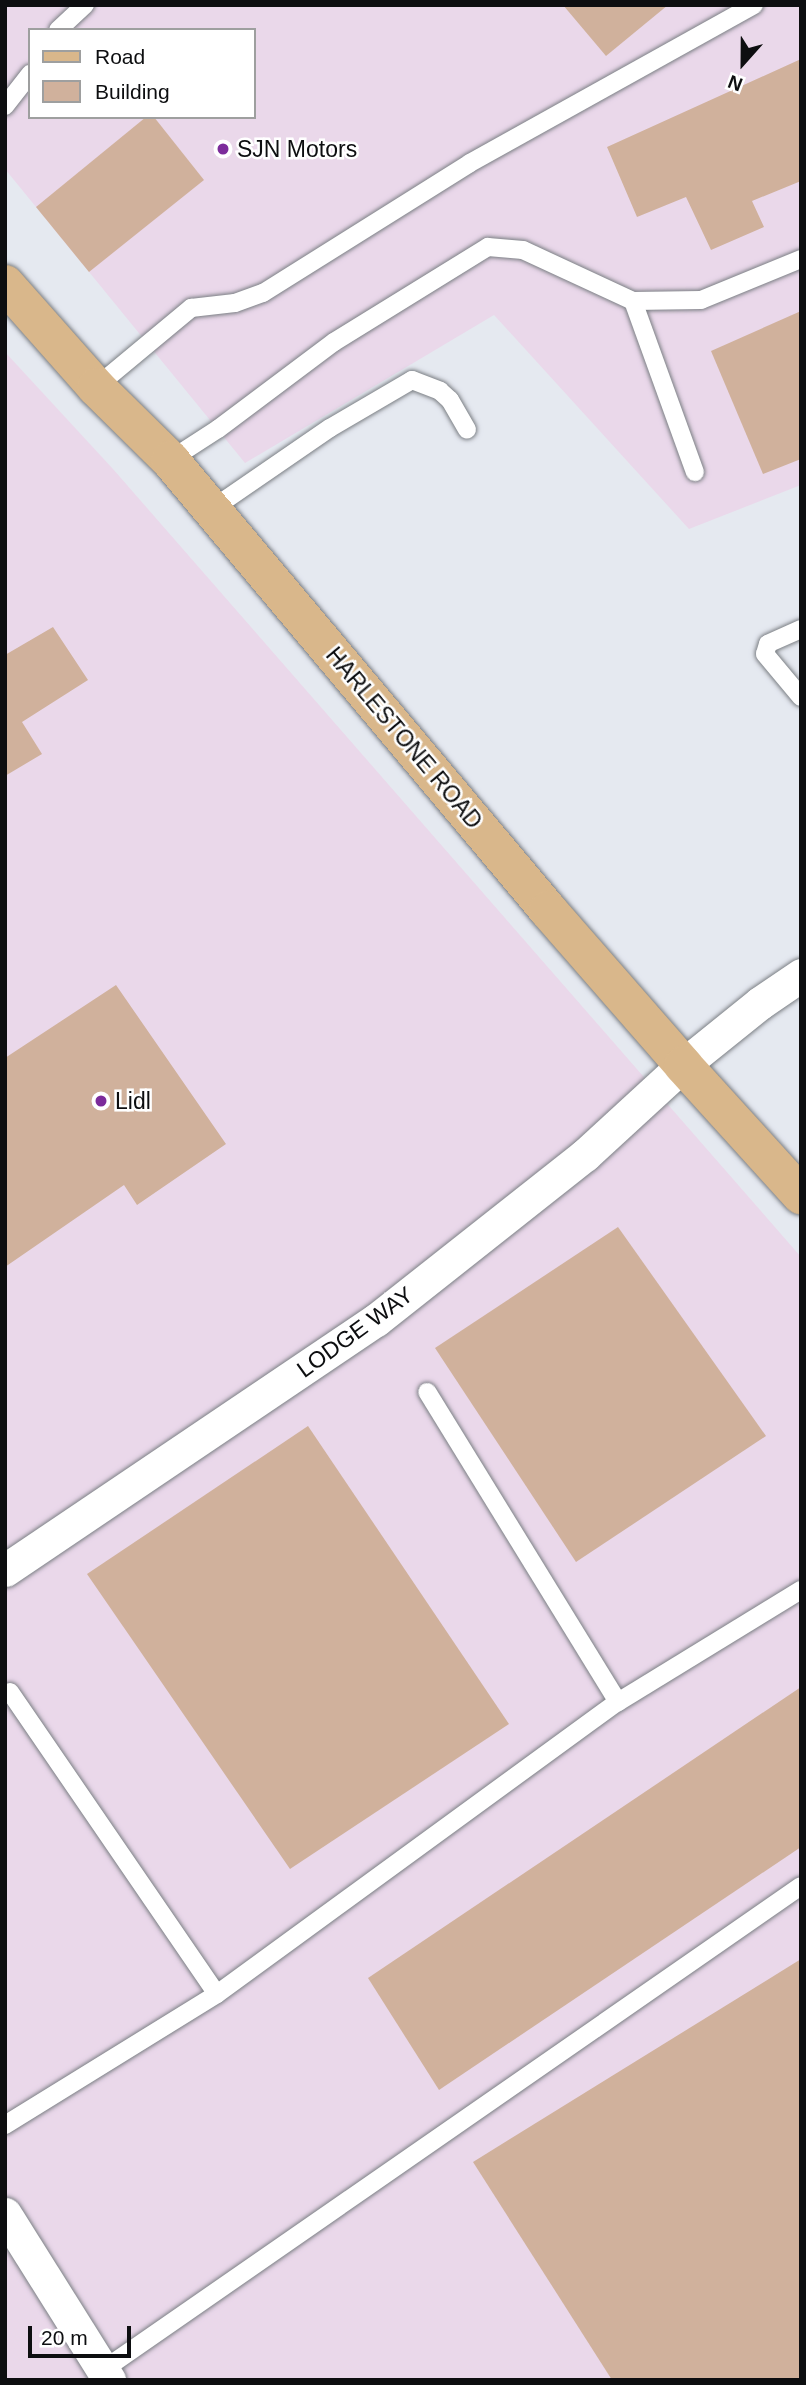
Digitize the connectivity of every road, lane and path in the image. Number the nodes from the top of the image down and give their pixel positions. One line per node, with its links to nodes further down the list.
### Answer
1 (85, 5): 3 (lane)
2 (754, 5): 9 (lane)
3 (60, 28)
4 (28, 77): 5 (lane)
5 (5, 106)
6 (801, 259): 8 (lane)
7 (5, 284): 9 (main road, HARLESTONE ROAD)
8 (634, 301): 11 (lane); 12 (lane)
9 (96, 387): 11 (main road, HARLESTONE ROAD)
10 (467, 430): 13 (lane)
11 (170, 460): 13 (main road, HARLESTONE ROAD)
12 (695, 472)
13 (212, 509): 17 (main road, HARLESTONE ROAD)
14 (801, 629): 15 (lane)
15 (801, 697)
16 (801, 975): 17 (street, LODGE WAY)
17 (683, 1065): 18 (main road, HARLESTONE ROAD); 20 (street, LODGE WAY)
18 (801, 1195)
19 (427, 1392): 23 (lane)
20 (5, 1570)
21 (801, 1590): 23 (lane)
22 (10, 1692): 25 (lane)
23 (618, 1702): 25 (lane)
24 (801, 1885): 28 (lane)
25 (217, 1994): 26 (lane)
26 (5, 2125)
27 (5, 2214): 28 (street)
28 (106, 2375)

